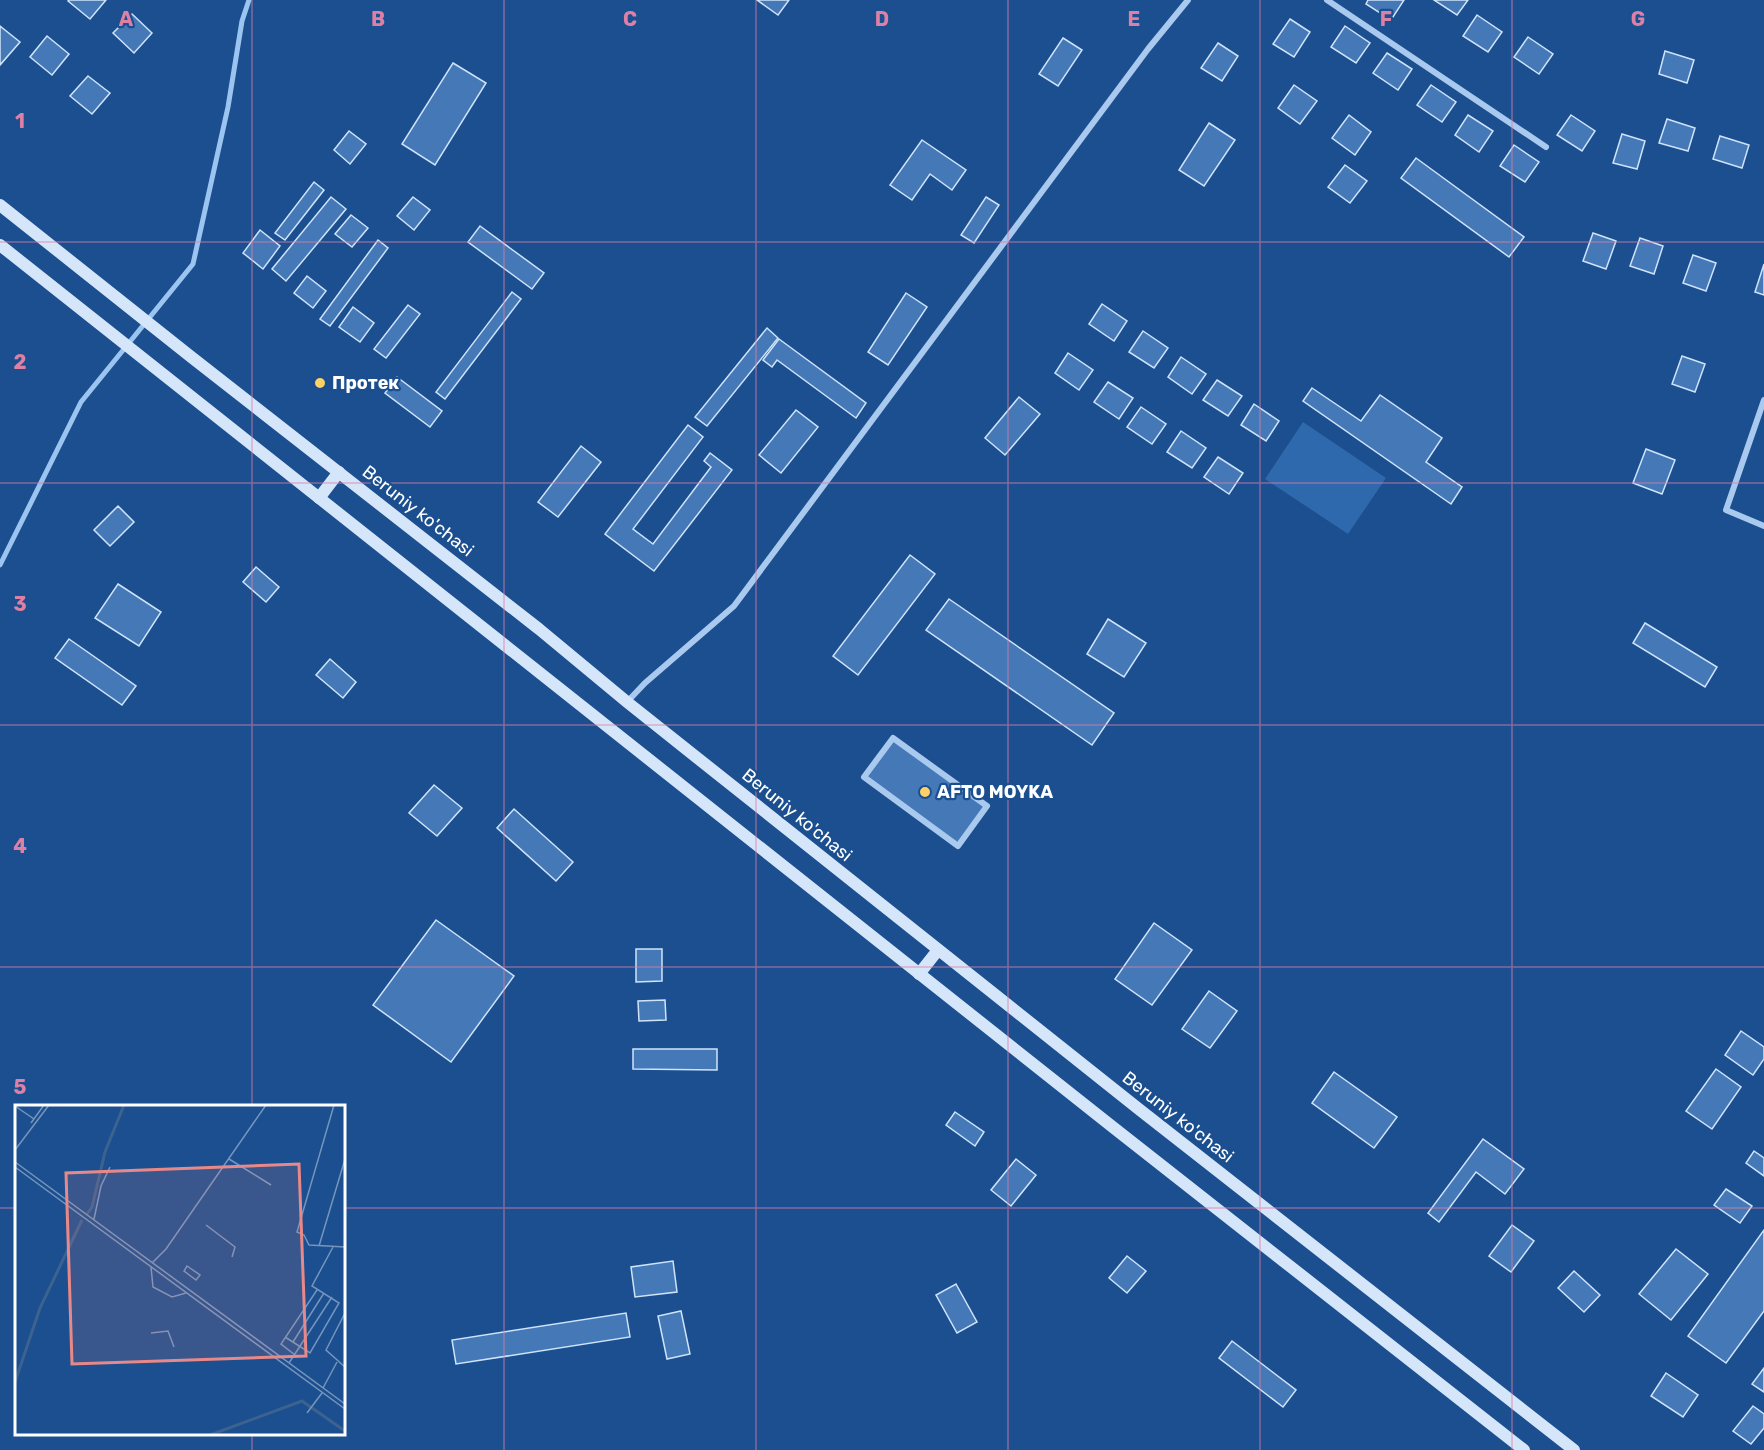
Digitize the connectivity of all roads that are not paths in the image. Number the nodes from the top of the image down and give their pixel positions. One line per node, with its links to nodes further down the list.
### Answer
1 (1188, 0): 10 (street)
2 (1327, 0): 3 (street)
3 (1546, 147)
4 (0, 205): 7 (main road, Beruniy ko'chasi)
5 (0, 245): 8 (main road)
6 (1764, 400): 9 (street)
7 (339, 472): 8 (main road); 10 (main road, Beruniy ko'chasi)
8 (319, 498): 13 (main road)
9 (1764, 526)
10 (627, 702): 12 (main road, Beruniy ko'chasi)
11 (893, 738): 11 (street)
12 (938, 950): 13 (main road); 15 (main road, Beruniy ko'chasi)
13 (920, 974): 14 (main road)
14 (1524, 1450)
15 (1574, 1450)

